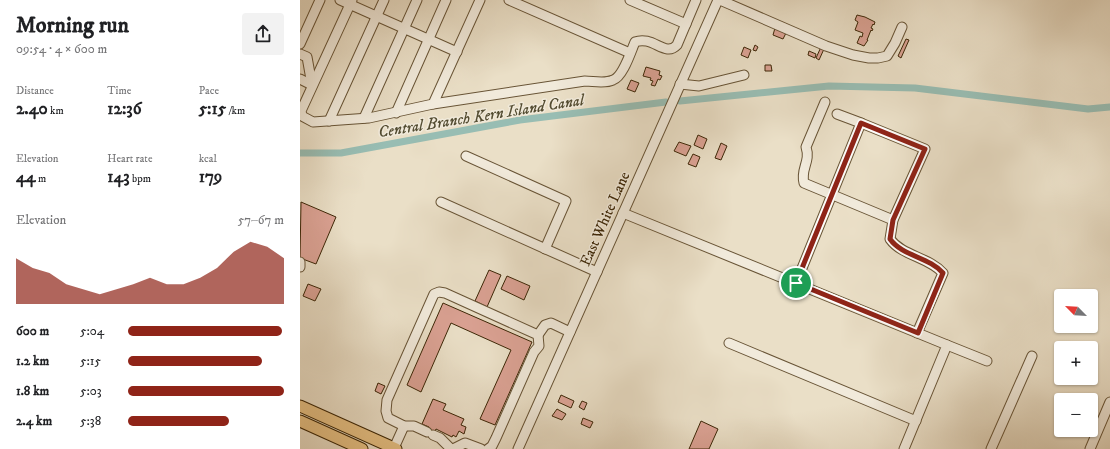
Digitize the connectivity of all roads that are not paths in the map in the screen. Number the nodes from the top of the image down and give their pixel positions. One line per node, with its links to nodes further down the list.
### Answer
1 (320, 0): 17 (street)
2 (340, 0): 11 (street)
3 (384, 0): 12 (street)
4 (418, 0): 15 (street)
5 (446, 0): 16 (street)
6 (480, 0): 18 (street)
7 (509, 0): 19 (street)
8 (630, 0): 13 (street)
9 (696, 0): 13 (street)
10 (719, 0): 14 (street); 23 (street, East White Lane)
11 (351, 2): 12 (street); 24 (street)
12 (377, 16): 15 (street); 30 (street)
13 (686, 24): 19 (street)
14 (902, 26)
15 (405, 29): 16 (street); 29 (street)
16 (429, 39): 18 (street); 27 (street)
17 (300, 44)
18 (457, 52): 26 (street)
19 (630, 53): 26 (street)
20 (300, 54): 24 (street)
21 (744, 75): 23 (street)
22 (300, 79): 24 (street)
23 (680, 84): 35 (street, East White Lane)
24 (312, 85): 30 (street)
25 (825, 102): 33 (street)
26 (433, 104): 27 (street)
27 (396, 113): 29 (street)
28 (837, 114): 31 (street)
29 (364, 118): 30 (street)
30 (329, 121)
31 (861, 123): 33 (street); 36 (street)
32 (466, 156): 37 (street)
33 (833, 195): 36 (street); 41 (street)
34 (441, 202): 37 (street)
35 (623, 213): 40 (street, East White Lane); 41 (street)
36 (893, 220): 43 (street)
37 (545, 249): 40 (street)
38 (300, 262): 39 (street)
39 (300, 267)
40 (597, 272): 42 (street, East White Lane)
41 (796, 283): 43 (street)
42 (570, 332): 44 (street); 59 (street, East White Lane)
43 (918, 333): 46 (street)
44 (538, 335): 53 (street); 58 (street)
45 (729, 343): 52 (street)
46 (947, 345): 48 (street); 52 (street)
47 (1032, 356): 61 (street)
48 (987, 361)
49 (1110, 402): 62 (street)
50 (300, 406): 55 (main road)
51 (300, 421): 54 (main road)
52 (916, 421): 60 (street)
53 (404, 426): 55 (street); 56 (street)
54 (362, 449)
55 (395, 449)
56 (452, 449): 57 (street)
57 (481, 449)
58 (488, 449)
59 (518, 449)
60 (904, 449)
61 (991, 449)
62 (1090, 449)

